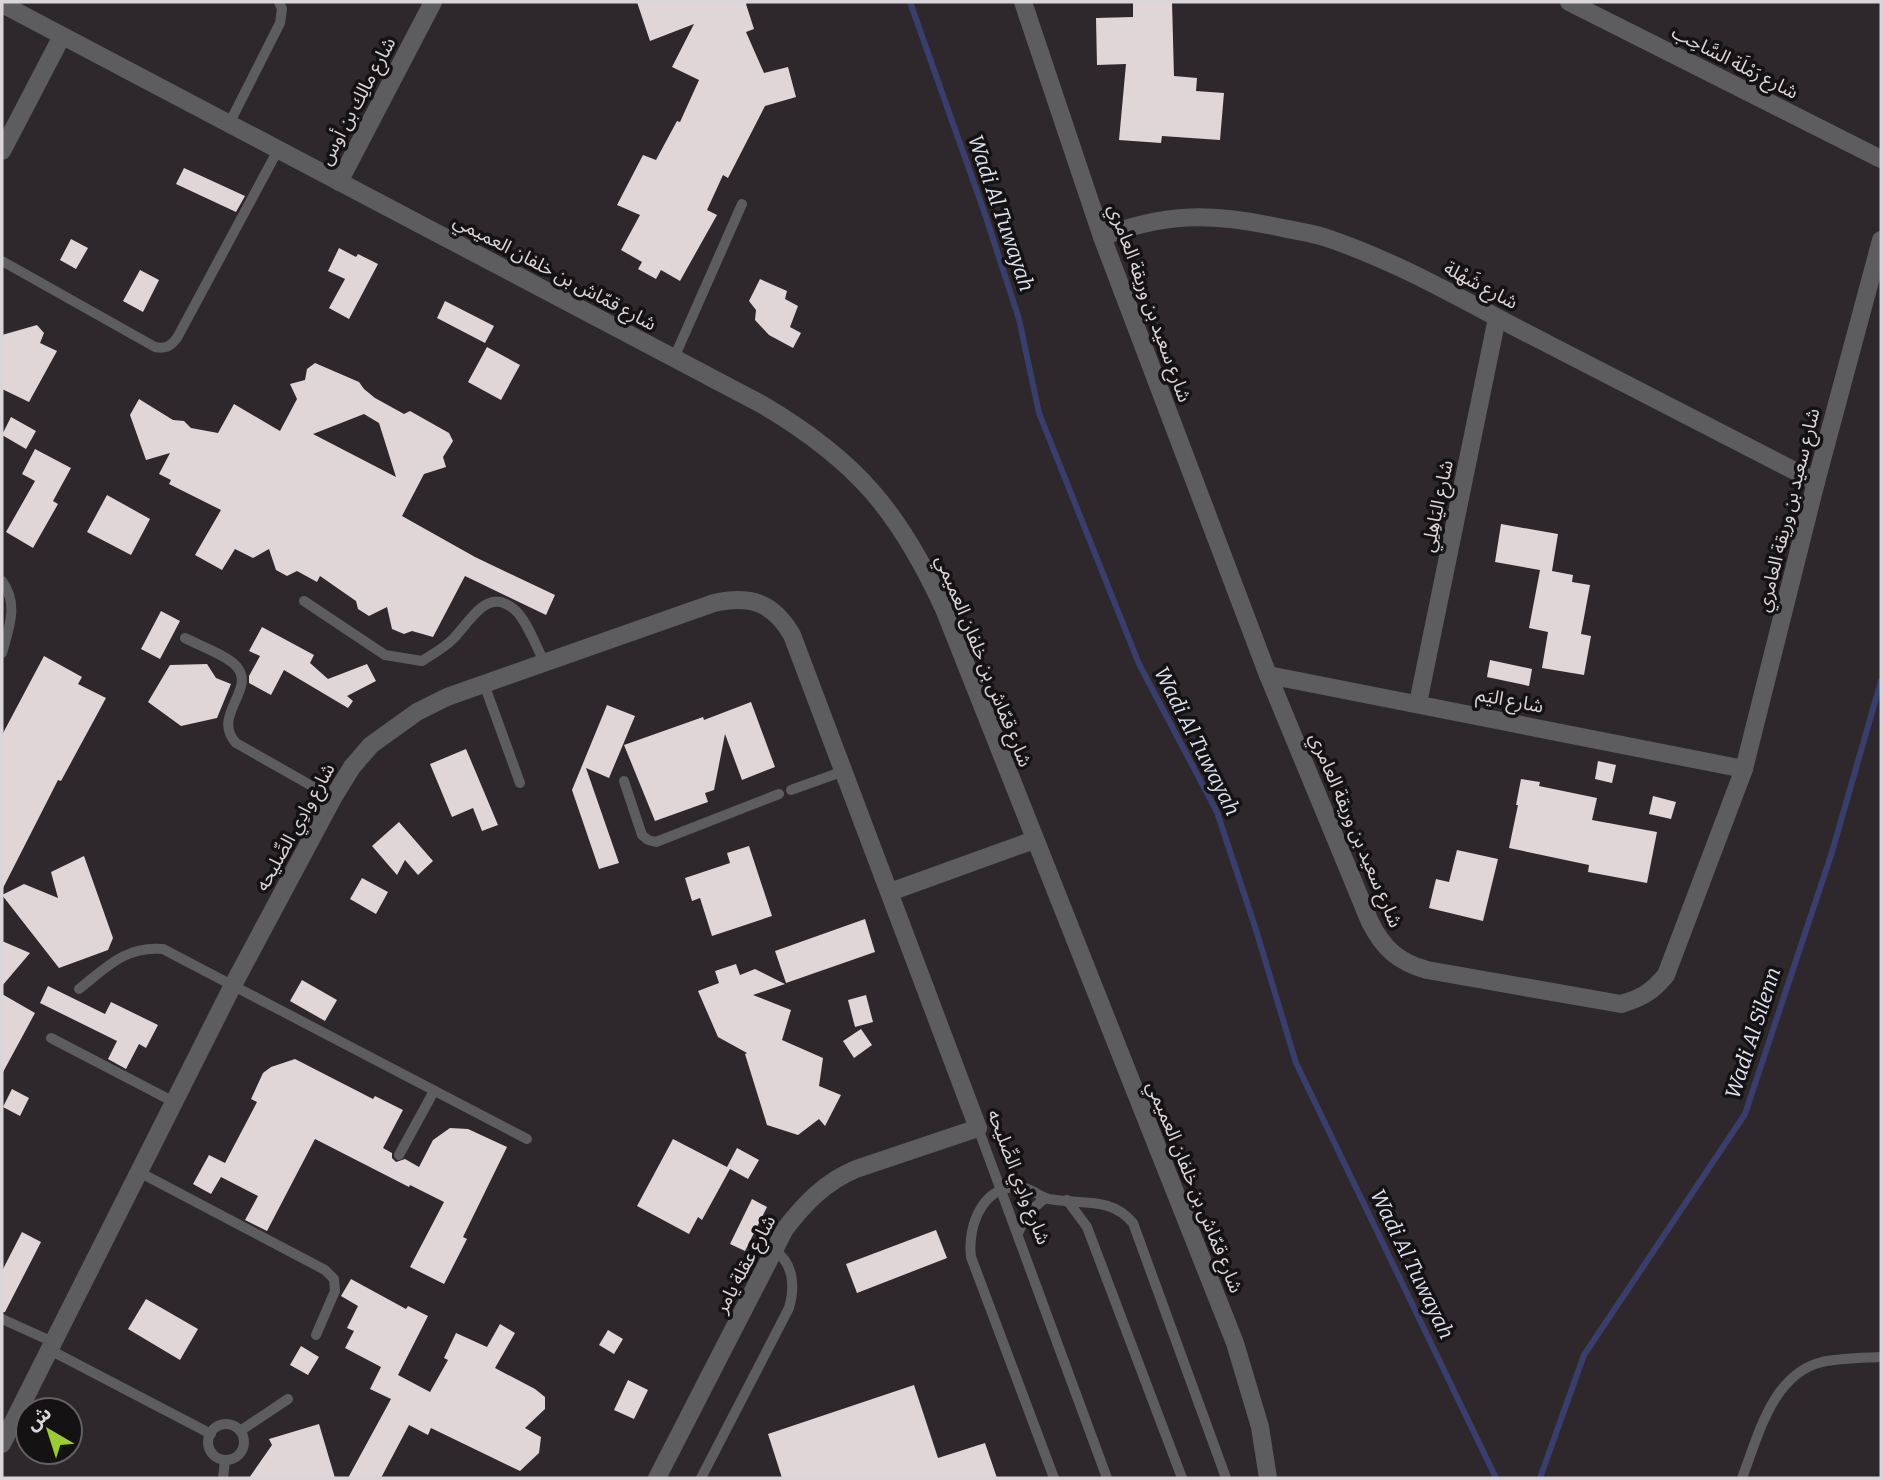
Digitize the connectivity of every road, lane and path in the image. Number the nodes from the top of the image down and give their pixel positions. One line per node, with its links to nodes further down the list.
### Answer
1 (279, 2): 7 (lane)
2 (433, 2): 11 (street, شارع مالِك بن أوس)
3 (1023, 2): 13 (street, شارع سعيد بن وريقة العامري)
4 (1569, 2): 10 (street, شارع رَمْلَة السَّاحِب)
5 (2, 4): 6 (street, شارع قمّاش بن خلفان العميمي)
6 (62, 36): 7 (street, شارع قمّاش بن خلفان العميمي); 9 (street)
7 (229, 124): 8 (street, شارع قمّاش بن خلفان العميمي)
8 (278, 149): 11 (street, شارع قمّاش بن خلفان العميمي); 15 (lane)
9 (2, 151)
10 (1881, 159)
11 (339, 182): 17 (street, شارع قمّاش بن خلفان العميمي)
12 (742, 204): 17 (lane)
13 (1102, 237): 16 (street, شارع شَهْلة); 24 (street, شارع سعيد بن وريقة العامري)
14 (1881, 240): 18 (street, شارع سعيد بن وريقة العامري)
15 (2, 261)
16 (1497, 318): 18 (street, شارع شَهْلة); 26 (street, شارع اليَاهِلِي)
17 (674, 358): 34 (street, شارع قمّاش بن خلفان العميمي)
18 (1816, 482): 27 (street, شارع سعيد بن وريقة العامري)
19 (2, 581): 22 (lane)
20 (303, 601): 23 (lane)
21 (185, 638): 33 (lane)
22 (2, 653)
23 (545, 663): 25 (street, شارع وادِي الصِّليحه); 28 (street, شارع وادِي الصِّليحه)
24 (1268, 675): 26 (street, شارع اليَم); 27 (street, شارع سعيد بن وريقة العامري)
25 (484, 684): 30 (lane); 33 (street, شارع وادِي الصِّليحه)
26 (1418, 703): 27 (street, شارع اليَم)
27 (1744, 769)
28 (844, 771): 31 (lane); 35 (street, شارع وادِي الصِّليحه)
29 (624, 781): 32 (lane)
30 (520, 783)
31 (791, 790)
32 (779, 794)
33 (333, 798): 36 (street, شارع وادِي الصِّليحه)
34 (1034, 840): 35 (street); 66 (street, شارع قمّاش بن خلفان العميمي)
35 (890, 892): 41 (street, شارع وادِي الصِّليحه)
36 (232, 987): 37 (lane); 39 (lane); 40 (street, شارع وادِي الصِّليحه)
37 (79, 989)
38 (51, 1038): 40 (lane)
39 (434, 1091): 42 (lane); 43 (lane)
40 (174, 1102): 44 (street, شارع وادِي الصِّليحه)
41 (978, 1128): 45 (lane, شارع وادِي الصِّليحه); 49 (street, شارع عقلة يامر)
42 (527, 1139)
43 (399, 1155)
44 (139, 1172): 51 (lane); 52 (street, شارع وادِي الصِّليحه)
45 (1002, 1190): 46 (lane); 48 (lane, شارع وادِي الصِّليحه); 62 (lane)
46 (1045, 1198): 47 (lane); 48 (lane)
47 (1067, 1200): 64 (lane); 65 (lane)
48 (1018, 1233): 63 (lane, شارع وادِي الصِّليحه)
49 (774, 1250): 60 (street, شارع عقلة يامر); 61 (lane)
50 (2, 1320): 52 (lane)
51 (316, 1335)
52 (52, 1346): 56 (lane); 57 (street, شارع وادِي الصِّليحه)
53 (1881, 1354): 67 (lane)
54 (288, 1399): 55 (lane)
55 (240, 1431): 56 (lane); 58 (lane)
56 (211, 1434): 58 (lane)
57 (2, 1444)
58 (225, 1460): 59 (lane)
59 (223, 1478)
60 (657, 1478)
61 (701, 1478)
62 (1054, 1478)
63 (1107, 1478)
64 (1182, 1478)
65 (1226, 1478)
66 (1268, 1478)
67 (1742, 1478)

